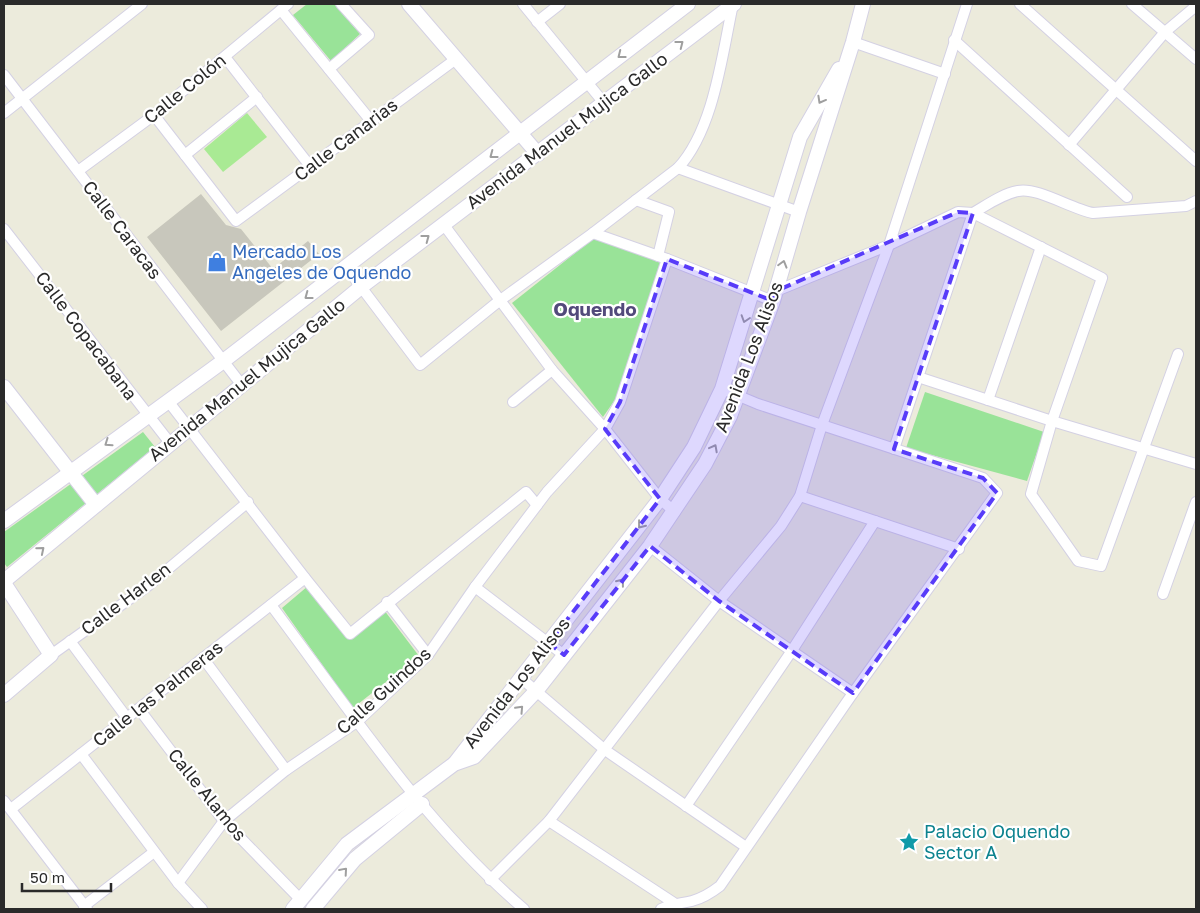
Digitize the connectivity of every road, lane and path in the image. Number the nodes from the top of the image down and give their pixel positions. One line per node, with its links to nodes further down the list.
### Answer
1 (142, 4): 27 (street)
2 (341, 4): 21 (street)
3 (409, 4): 19 (street)
4 (522, 4): 14 (street)
5 (560, 4): 14 (street)
6 (688, 4): 24 (street, Avenida Manuel Mujica Gallo, one-way to 24)
7 (734, 4): 28 (street, Avenida Manuel Mujica Gallo, one-way to 7); 38 (street)
8 (863, 4): 17 (street, Avenida Los Alisos)
9 (967, 4): 16 (street)
10 (1020, 4): 25 (street)
11 (1132, 4): 15 (street)
12 (1196, 6): 15 (street)
13 (285, 7): 18 (street, Calle Colón); 21 (street)
14 (537, 22): 24 (street)
15 (1165, 32): 20 (street); 25 (street)
16 (954, 40): 22 (street); 33 (street)
17 (854, 42): 22 (street); 43 (street, Avenida Los Alisos, one-way to 43); 44 (street, Avenida Los Alisos)
18 (225, 57): 26 (street); 30 (street, Calle Colón)
19 (456, 58): 31 (street, Calle Canarias); 32 (street)
20 (1196, 59)
21 (329, 70): 31 (street)
22 (945, 74): 49 (street)
23 (4, 75): 27 (street, Calle Caracas)
24 (586, 82): 28 (street); 32 (street, Avenida Manuel Mujica Gallo)
25 (1117, 89): 33 (street); 36 (street)
26 (256, 97): 35 (street); 37 (street)
27 (22, 99): 29 (street); 39 (street, Calle Caracas)
28 (604, 103): 34 (street, Avenida Manuel Mujica Gallo)
29 (4, 113)
30 (154, 115): 35 (street); 39 (street, Calle Colón)
31 (371, 121): 37 (street, Calle Canarias)
32 (521, 134): 34 (street); 52 (street, Avenida Manuel Mujica Gallo, one-way to 52)
33 (1069, 145): 40 (street)
34 (538, 154): 46 (street, Avenida Manuel Mujica Gallo)
35 (185, 155): 37 (street, Calle Canarias)
36 (1196, 161)
37 (310, 166)
38 (678, 168): 41 (street); 43 (street)
39 (78, 171): 58 (street, Calle Caracas)
40 (1127, 197)
41 (636, 200): 48 (street); 51 (street, Calle Guindos)
42 (1196, 201): 45 (street)
43 (780, 206): 44 (street); 54 (street, Avenida Los Alisos)
44 (798, 212): 55 (street, Avenida Los Alisos, one-way to 44)
45 (973, 213): 49 (street); 50 (street); 60 (street)
46 (444, 224): 53 (street, Avenida Manuel Mujica Gallo, one-way to 46); 56 (street)
47 (4, 229): 68 (street, Calle Copacabana)
48 (593, 234): 51 (street); 56 (street)
49 (889, 245): 55 (street); 70 (street)
50 (1041, 247): 65 (street); 69 (street)
51 (663, 257): 54 (street); 72 (street, Calle Guindos)
52 (346, 267): 53 (street); 58 (street, Avenida Manuel Mujica Gallo, one-way to 58)
53 (361, 287): 56 (street); 61 (street, Avenida Manuel Mujica Gallo)
54 (753, 293): 55 (street); 62 (street, Avenida Los Alisos, one-way to 62)
55 (774, 296): 64 (street, Avenida Los Alisos)
56 (499, 301): 59 (street)
57 (1178, 354): 74 (street)
58 (222, 362): 61 (street, Calle Caracas); 66 (street, Avenida Manuel Mujica Gallo)
59 (552, 370): 67 (street); 72 (street)
60 (918, 377): 65 (street); 75 (street)
61 (241, 384): 71 (street, Avenida Manuel Mujica Gallo)
62 (722, 389): 64 (street); 79 (street, Avenida Los Alisos)
63 (6, 394): 77 (street)
64 (738, 396): 70 (street); 84 (street, Avenida Los Alisos, one-way to 64)
65 (988, 400): 69 (street)
66 (168, 401): 68 (street, Avenida Manuel Mujica Gallo); 71 (street)
67 (513, 402)
68 (147, 416): 73 (street, Calle Copacabana); 77 (street, Avenida Manuel Mujica Gallo, one-way to 77)
69 (1052, 421): 74 (street); 74 (street)
70 (822, 425): 75 (street); 78 (street)
71 (189, 427): 73 (street, Avenida Manuel Mujica Gallo); 80 (street)
72 (605, 429): 79 (street); 83 (street, Calle Guindos)
73 (170, 443): 82 (street, Avenida Manuel Mujica Gallo)
74 (1142, 448): 76 (street)
75 (894, 449): 88 (street)
76 (1196, 464)
77 (69, 471): 82 (street); 85 (street, Avenida Manuel Mujica Gallo)
78 (800, 496): 86 (street); 93 (street)
79 (660, 499): 84 (street); 97 (street, Avenida Los Alisos, one-way to 97)
80 (248, 502): 89 (street); 96 (street, Calle Harlen)
81 (1196, 502): 92 (street)
82 (96, 505): 90 (street, Avenida Manuel Mujica Gallo, one-way to 82)
83 (537, 505): 91 (street, Calle Guindos); 94 (street)
84 (674, 512): 87 (street, Avenida Los Alisos)
85 (4, 521)
86 (875, 521): 88 (street); 98 (street)
87 (650, 546): 93 (street); 101 (street, Avenida Los Alisos, one-way to 87)
88 (959, 549): 105 (street)
89 (305, 578): 94 (street); 95 (street, Calle las Palmeras)
90 (4, 582): 99 (street)
91 (475, 587): 97 (street); 100 (street, Calle Guindos)
92 (1163, 594)
93 (719, 601): 98 (street); 110 (street)
94 (387, 602): 100 (street)
95 (271, 605): 102 (street, Calle las Palmeras); 109 (street)
96 (70, 641): 99 (street, Calle Harlen); 108 (street)
97 (549, 643): 101 (street); 103 (street, Avenida Los Alisos)
98 (791, 652): 105 (street); 116 (street)
99 (52, 655): 106 (street, Calle Harlen)
100 (428, 655): 109 (street, Calle Guindos)
101 (564, 655): 104 (street, Avenida Los Alisos)
102 (203, 658): 107 (street, Calle las Palmeras); 113 (street)
103 (522, 678): 104 (street); 112 (street, Avenida Los Alisos)
104 (537, 690): 110 (street); 112 (street, Avenida Los Alisos, one-way to 104)
105 (853, 693): 119 (street)
106 (4, 695)
107 (139, 709): 108 (street, Calle las Palmeras); 117 (street, Calle Alamos)
108 (127, 718): 111 (street, Calle las Palmeras)
109 (358, 720): 113 (street, Calle Guindos); 114 (street)
110 (605, 750): 116 (street); 118 (street)
111 (81, 754): 115 (street, Calle las Palmeras); 120 (street)
112 (454, 764): 114 (street, Avenida Los Alisos)
113 (286, 770): 117 (street, Calle Guindos)
114 (418, 799): 121 (street); 124 (street, Avenida Los Alisos); 127 (street, Avenida Los Alisos, one-way to 114)
115 (7, 805): 125 (street)
116 (686, 806): 119 (street)
117 (224, 821): 122 (street, Calle Guindos); 124 (street, Calle Alamos)
118 (549, 821): 121 (street); 123 (street)
119 (746, 847): 123 (street)
120 (154, 852): 122 (street); 125 (street)
121 (490, 880): 128 (street)
122 (178, 883): 126 (street)
123 (674, 903): 129 (street)
124 (297, 904)
125 (86, 908)
126 (202, 909)
127 (314, 909)
128 (524, 909)
129 (661, 909)

